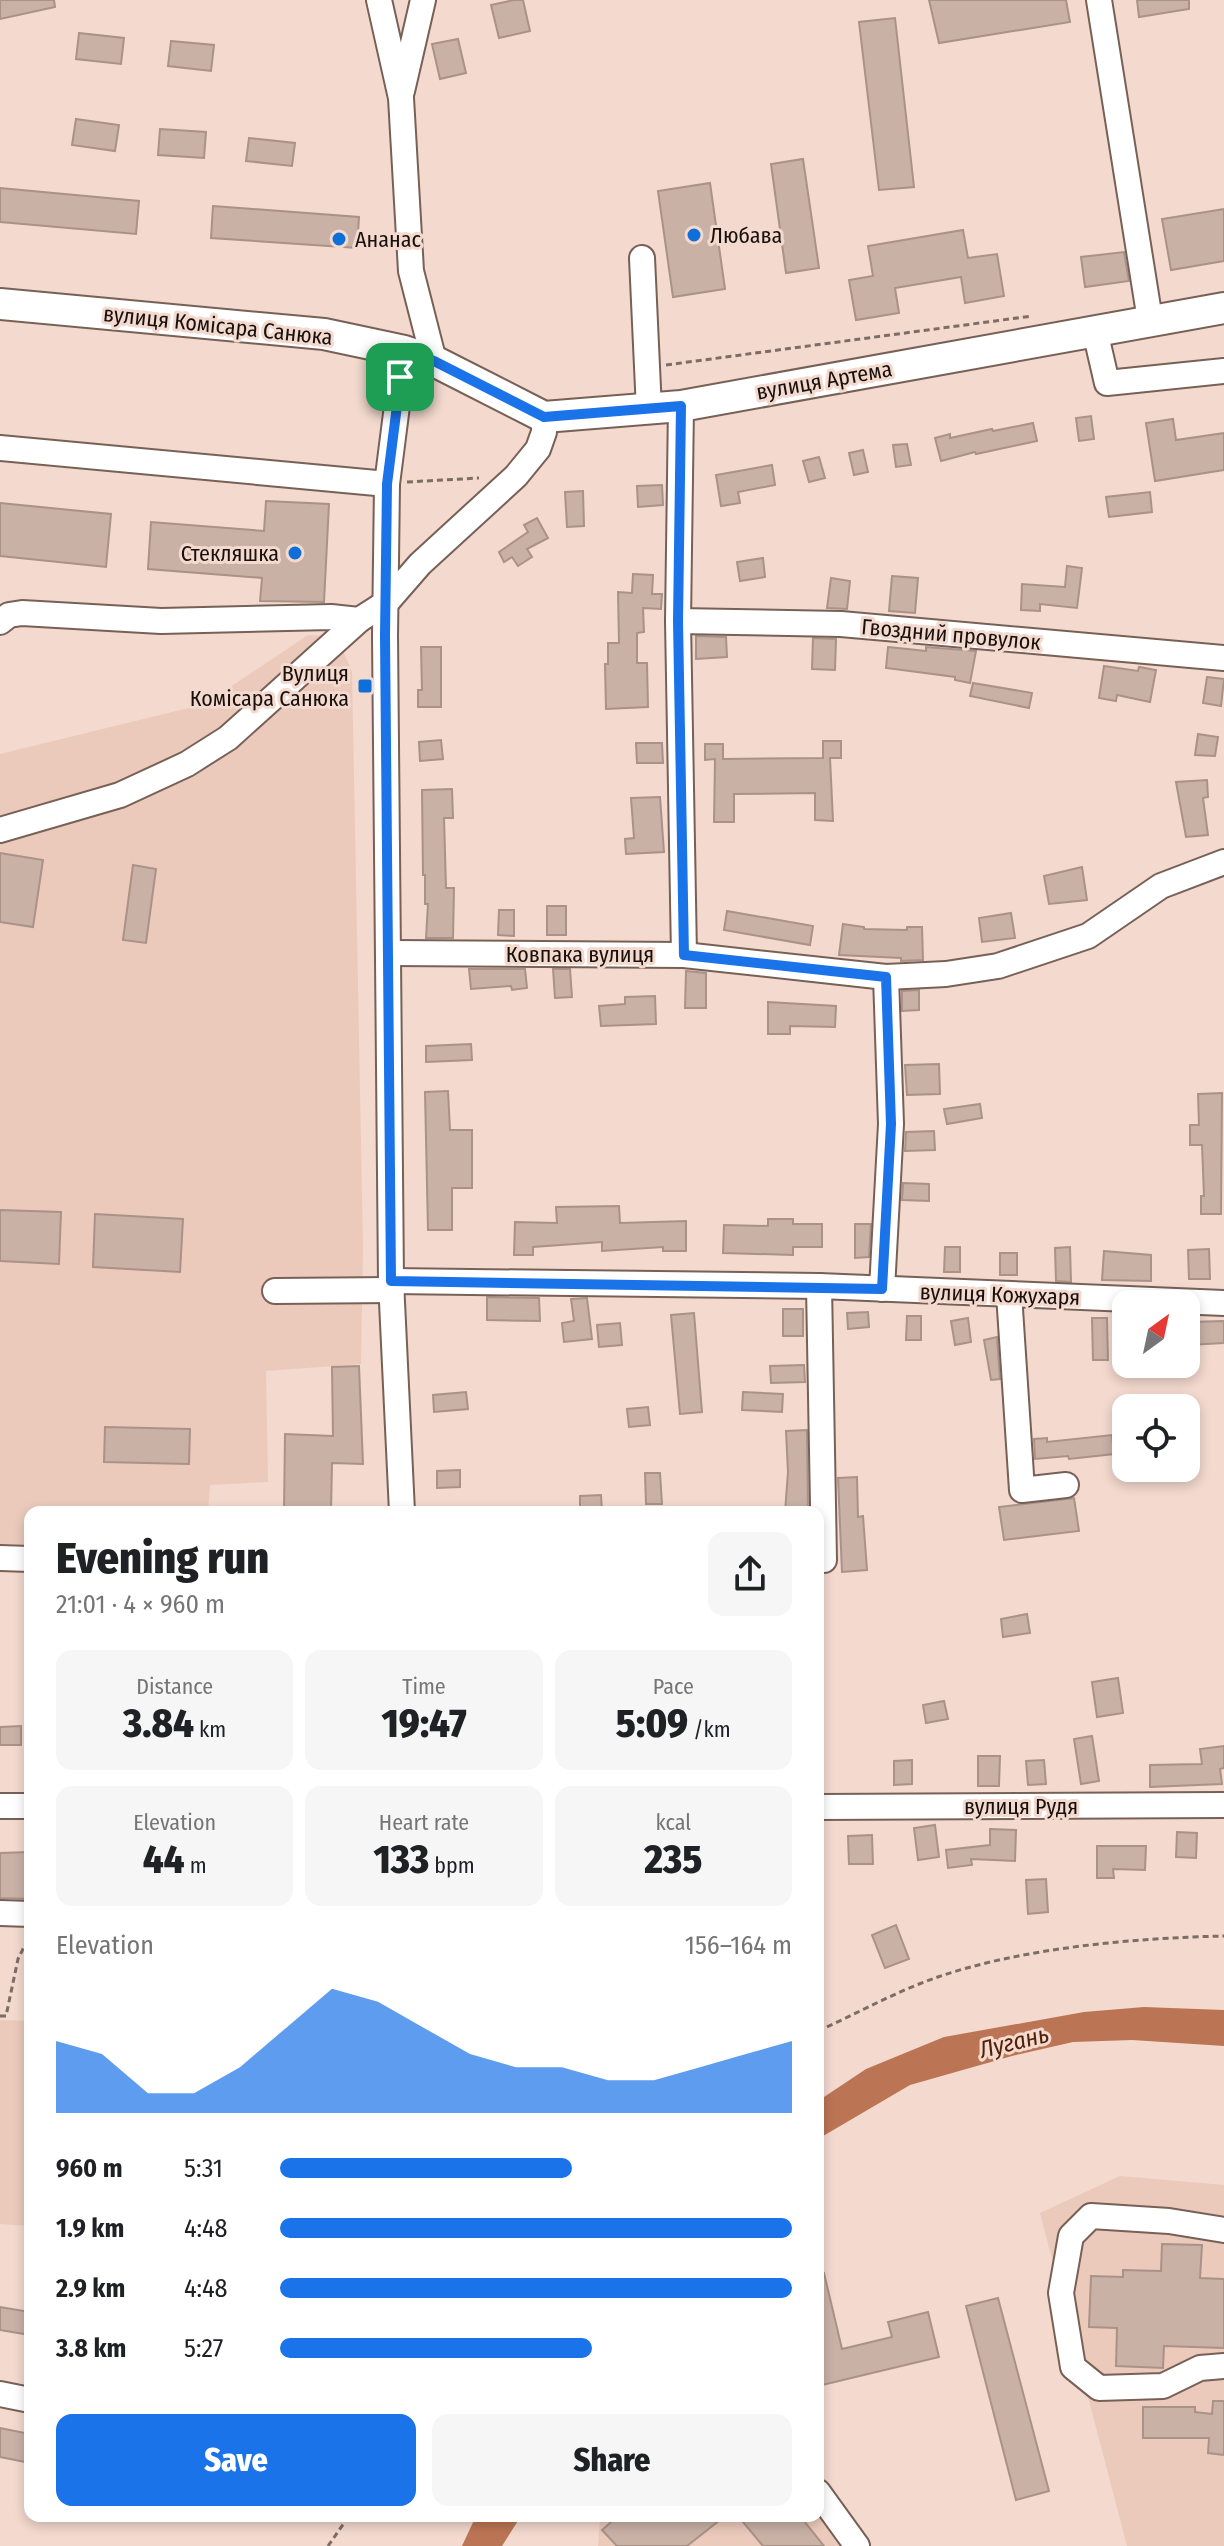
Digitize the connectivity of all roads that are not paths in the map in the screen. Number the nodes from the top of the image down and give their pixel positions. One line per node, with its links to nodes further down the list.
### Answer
1 (379, 0): 4 (street)
2 (423, 0): 4 (street)
3 (1099, 0): 8 (street)
4 (401, 98): 11 (street)
5 (642, 258): 14 (street)
6 (0, 304): 10 (main road, вулиця Комісара Санюка)
7 (1224, 308): 8 (main road, вулиця Артема)
8 (1150, 320): 9 (main road, вулиця Артема)
9 (1095, 331): 12 (street); 13 (main road, вулиця Артема)
10 (404, 351): 11 (main road, вулиця Комісара Санюка); 17 (street)
11 (434, 361): 15 (main road)
12 (1224, 371)
13 (681, 406): 14 (main road, вулиця Артема); 20 (street)
14 (649, 410): 15 (main road, вулиця Артема)
15 (544, 417): 18 (street)
16 (0, 448): 17 (street)
17 (387, 484): 18 (street)
18 (387, 602): 19 (street); 25 (street)
19 (359, 620): 21 (street); 23 (street)
20 (678, 621): 22 (street, Гвоздний провулок); 26 (street)
21 (0, 622)
22 (1224, 658)
23 (0, 830)
24 (1224, 862): 27 (street, Ковпака вулиця)
25 (390, 953): 26 (street, Ковпака вулиця); 28 (street)
26 (684, 955): 27 (street, Ковпака вулиця)
27 (886, 977): 30 (street)
28 (392, 1286): 29 (street, вулиця Кожухаря); 31 (street, вулиця Кожухаря); 35 (street)
29 (819, 1286): 30 (street, вулиця Кожухаря); 36 (street)
30 (882, 1289): 32 (street, вулиця Кожухаря)
31 (275, 1291)
32 (1009, 1294): 33 (street, вулиця Кожухаря); 34 (street)
33 (1224, 1303)
34 (1066, 1485)
35 (402, 1506)
36 (823, 1506)
37 (0, 1558): 38 (street)
38 (24, 1559)
39 (1224, 1805): 42 (street, вулиця Рудя)
40 (0, 1806): 41 (street)
41 (24, 1806)
42 (824, 1807)
43 (0, 1913): 44 (street)
44 (24, 1914)
45 (1224, 2230): 46 (street)
46 (1224, 2366)
47 (0, 2394): 48 (street)
48 (24, 2399)
49 (824, 2500): 50 (street)
50 (857, 2546)

